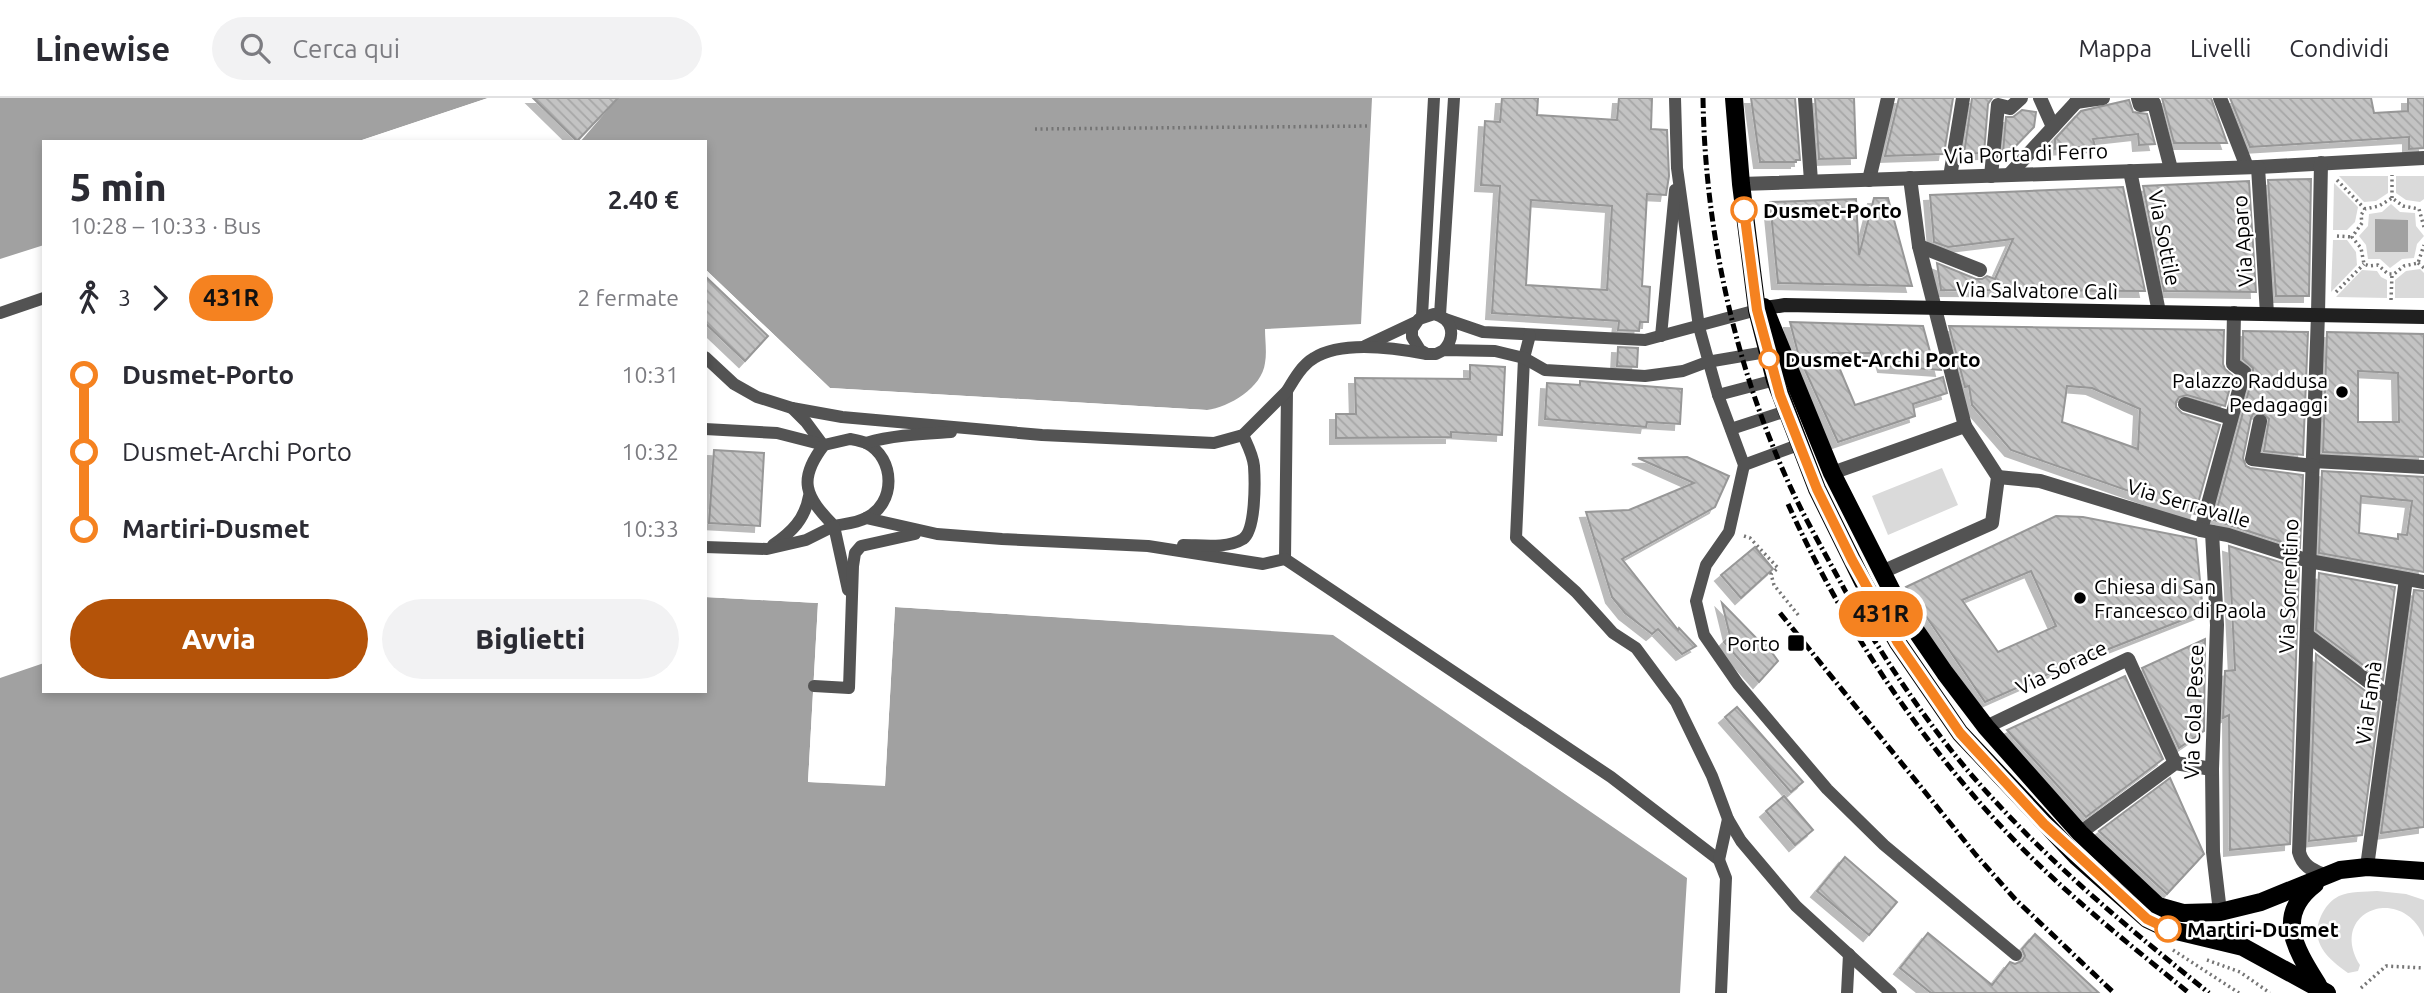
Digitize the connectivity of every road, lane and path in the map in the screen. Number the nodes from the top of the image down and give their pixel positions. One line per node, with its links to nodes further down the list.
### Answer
1 (1434, 98): 53 (lane)
2 (1454, 98): 51 (lane)
3 (1675, 98): 20 (lane)
4 (1734, 98): 29 (main road)
5 (1805, 98): 28 (street)
6 (1888, 98): 27 (street)
7 (1963, 98): 25 (street)
8 (2040, 98): 15 (street)
9 (2103, 98): 12 (street)
10 (2138, 98): 21 (street)
11 (2220, 98): 19 (street, Via Aparo)
12 (2078, 100): 15 (street)
13 (2016, 103): 24 (street)
14 (1370, 126): 16 (path)
15 (2053, 127): 23 (street)
16 (1035, 129)
17 (2424, 158): 18 (street, Via Porta di Ferro)
18 (2317, 163): 19 (street, Via Porta di Ferro); 31 (path); 50 (street, Via Sorrentino)
19 (2252, 167): 21 (street, Via Porta di Ferro); 49 (street, Via Aparo)
20 (1677, 168): 54 (lane); 56 (lane)
21 (2171, 169): 22 (street, Via Porta di Ferro)
22 (2130, 171): 23 (street, Via Porta di Ferro); 46 (street, Via Sottile)
23 (2009, 175): 24 (street, Via Porta di Ferro)
24 (1991, 176): 25 (street, Via Porta di Ferro)
25 (1950, 177): 26 (street, Via Porta di Ferro)
26 (1910, 178): 27 (street, Via Porta di Ferro); 35 (street)
27 (1869, 180): 28 (street, Via Porta di Ferro)
28 (1811, 181): 29 (street, Via Porta di Ferro)
29 (1741, 184): 44 (main road)
30 (2424, 204): 32 (path)
31 (2365, 209): 32 (path); 37 (path)
32 (2420, 209): 33 (path)
33 (2424, 227)
34 (2424, 245): 36 (path)
35 (1919, 246): 39 (street); 45 (street)
36 (2418, 263): 38 (path); 40 (path)
37 (2364, 264): 40 (path); 42 (path)
38 (2424, 268)
39 (1980, 270)
40 (2392, 274): 43 (path)
41 (42, 299): 47 (lane)
42 (2328, 299)
43 (2391, 301)
44 (1761, 309): 45 (main road, Via Salvatore Calì); 54 (lane); 59 (main road); 85 (main road)
45 (1934, 310): 46 (main road, Via Salvatore Calì); 72 (street)
46 (2159, 312): 48 (main road, Via Salvatore Calì)
47 (0, 313)
48 (2234, 313): 49 (main road, Via Salvatore Calì); 70 (street, Via Cola Pesce)
49 (2267, 314): 50 (main road, Via Salvatore Calì)
50 (2313, 314): 52 (main road, Via Salvatore Calì); 82 (street, Via Sorrentino)
51 (1443, 317): 53 (lane); 55 (lane); 58 (lane)
52 (2424, 317)
53 (1419, 319): 57 (lane); 60 (lane)
54 (1699, 327): 56 (lane); 63 (lane)
55 (1530, 335): 56 (lane); 62 (lane)
56 (1661, 336)
57 (1362, 347): 60 (lane); 65 (lane)
58 (1444, 350): 60 (lane); 62 (lane)
59 (1766, 352): 63 (lane); 64 (main road)
60 (1427, 354)
61 (707, 358): 68 (lane)
62 (1524, 358): 63 (lane); 109 (lane)
63 (1707, 362): 66 (lane)
64 (1775, 380): 66 (lane); 69 (main road)
65 (1286, 391): 77 (lane); 96 (lane)
66 (1718, 395): 74 (lane)
67 (2185, 404): 70 (street)
68 (792, 408): 75 (lane); 79 (lane)
69 (1786, 411): 74 (lane); 80 (main road)
70 (2231, 418): 90 (street, Via Cola Pesce)
71 (2260, 421): 82 (street)
72 (1965, 426): 85 (street); 86 (street)
73 (707, 429): 76 (lane)
74 (1731, 429): 83 (lane)
75 (993, 430): 77 (lane); 78 (lane)
76 (777, 433): 79 (lane); 81 (lane)
77 (1243, 435): 93 (lane)
78 (866, 443): 79 (lane); 88 (lane)
79 (824, 445): 81 (lane)
80 (1798, 445): 83 (lane); 122 (main road)
81 (813, 459): 87 (lane)
82 (2313, 464): 84 (street); 97 (street, Via Sorrentino)
83 (1744, 465): 92 (lane)
84 (2424, 467)
85 (1832, 473): 98 (main road)
86 (1998, 477): 90 (street, Via Serravalle); 98 (street)
87 (809, 496): 89 (lane); 95 (lane)
88 (866, 518): 89 (lane); 91 (lane)
89 (834, 526): 95 (lane); 101 (lane)
90 (2207, 531): 97 (street, Via Serravalle); 108 (street, Via Cola Pesce)
91 (924, 532): 93 (lane); 101 (lane)
92 (1729, 532): 102 (path); 118 (lane)
93 (1148, 546): 96 (lane)
94 (707, 547): 95 (lane)
95 (767, 549)
96 (1285, 559): 111 (lane)
97 (2309, 561): 99 (street, Via Serravalle); 103 (street, Via Sorrentino)
98 (1882, 572): 106 (main road)
99 (2406, 579): 100 (street, Via Serravalle); 105 (street, Via Famà)
100 (2424, 582)
101 (852, 606): 104 (lane)
102 (1799, 616)
103 (2307, 635): 105 (street); 114 (street, Via Sorrentino)
104 (814, 686)
105 (2390, 698): 112 (street, Via Famà)
106 (1986, 727): 107 (street, Via Sorace); 110 (main road)
107 (2175, 763): 108 (street); 110 (street)
108 (2212, 769): 115 (street, Via Cola Pesce)
109 (1728, 819): 111 (lane); 117 (lane)
110 (2080, 833): 115 (main road)
111 (1719, 860): 123 (lane)
112 (2367, 867): 113 (main road); 114 (main road)
113 (2424, 871)
114 (2326, 876): 115 (main road); 122 (main road)
115 (2220, 912)
116 (2169, 948): 126 (path)
117 (1849, 954): 124 (lane); 125 (lane)
118 (2017, 955)
119 (2424, 968): 121 (path)
120 (2240, 972): 127 (path)
121 (2361, 988)
122 (2323, 990)
123 (1721, 993)
124 (1847, 993)
125 (1891, 993)
126 (2239, 993)
127 (2270, 993)

